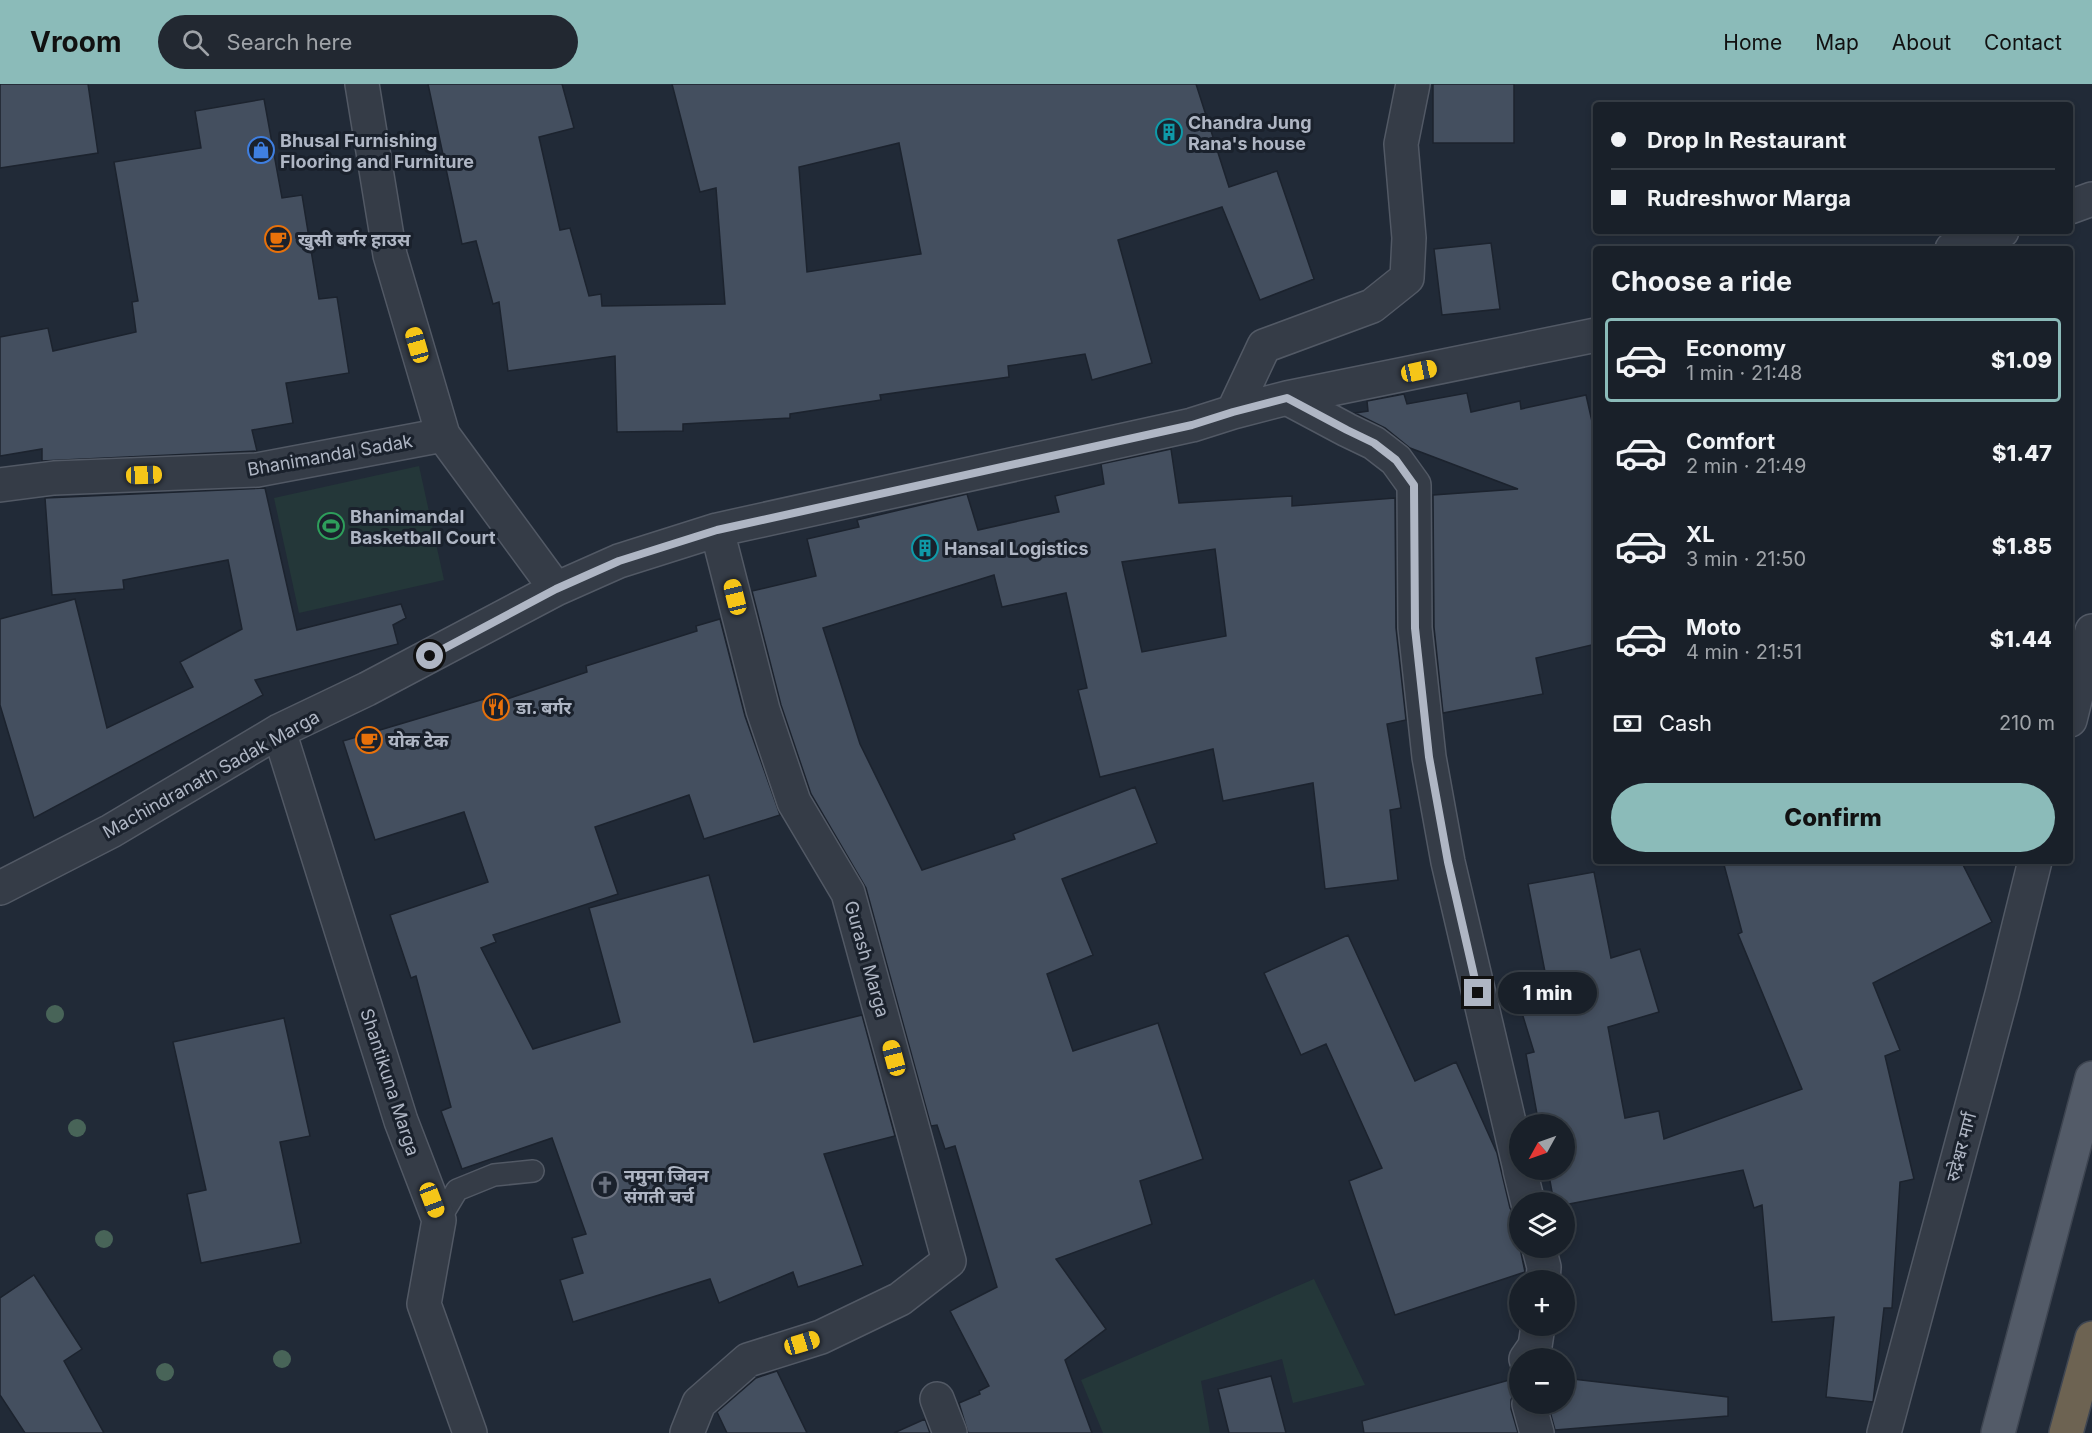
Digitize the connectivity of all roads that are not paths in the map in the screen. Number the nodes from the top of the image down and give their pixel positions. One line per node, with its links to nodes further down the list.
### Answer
1 (362, 84): 10 (street)
2 (1413, 84): 9 (street)
3 (2092, 199): 4 (street)
4 (2073, 206)
5 (1994, 234): 6 (street)
6 (1960, 246)
7 (1593, 336): 8 (street, Machindranath Sadak Marga)
8 (1287, 398): 9 (street, Machindranath Sadak Marga); 20 (street)
9 (1233, 412): 12 (street, Machindranath Sadak Marga)
10 (444, 435): 11 (street, Bhanimandal Sadak); 13 (street)
11 (0, 485)
12 (717, 530): 13 (street, Machindranath Sadak Marga); 27 (street, Gurash Marga)
13 (556, 589): 16 (street, Machindranath Sadak Marga)
14 (2092, 631): 15 (street)
15 (2073, 708)
16 (279, 731): 18 (street, Machindranath Sadak Marga); 22 (street, Shantikuna Marga)
17 (2034, 864): 30 (street, रुद्रेश्वर मार्ग)
18 (0, 888)
19 (2092, 1078): 31 (main road)
20 (1509, 1122)
21 (533, 1171): 22 (lane)
22 (439, 1220): 26 (street)
23 (2092, 1338): 32 (highway)
24 (937, 1399): 28 (street)
25 (1532, 1414): 29 (street)
26 (470, 1433)
27 (687, 1433)
28 (950, 1433)
29 (1537, 1433)
30 (1884, 1433)
31 (1998, 1433)
32 (2066, 1433)

